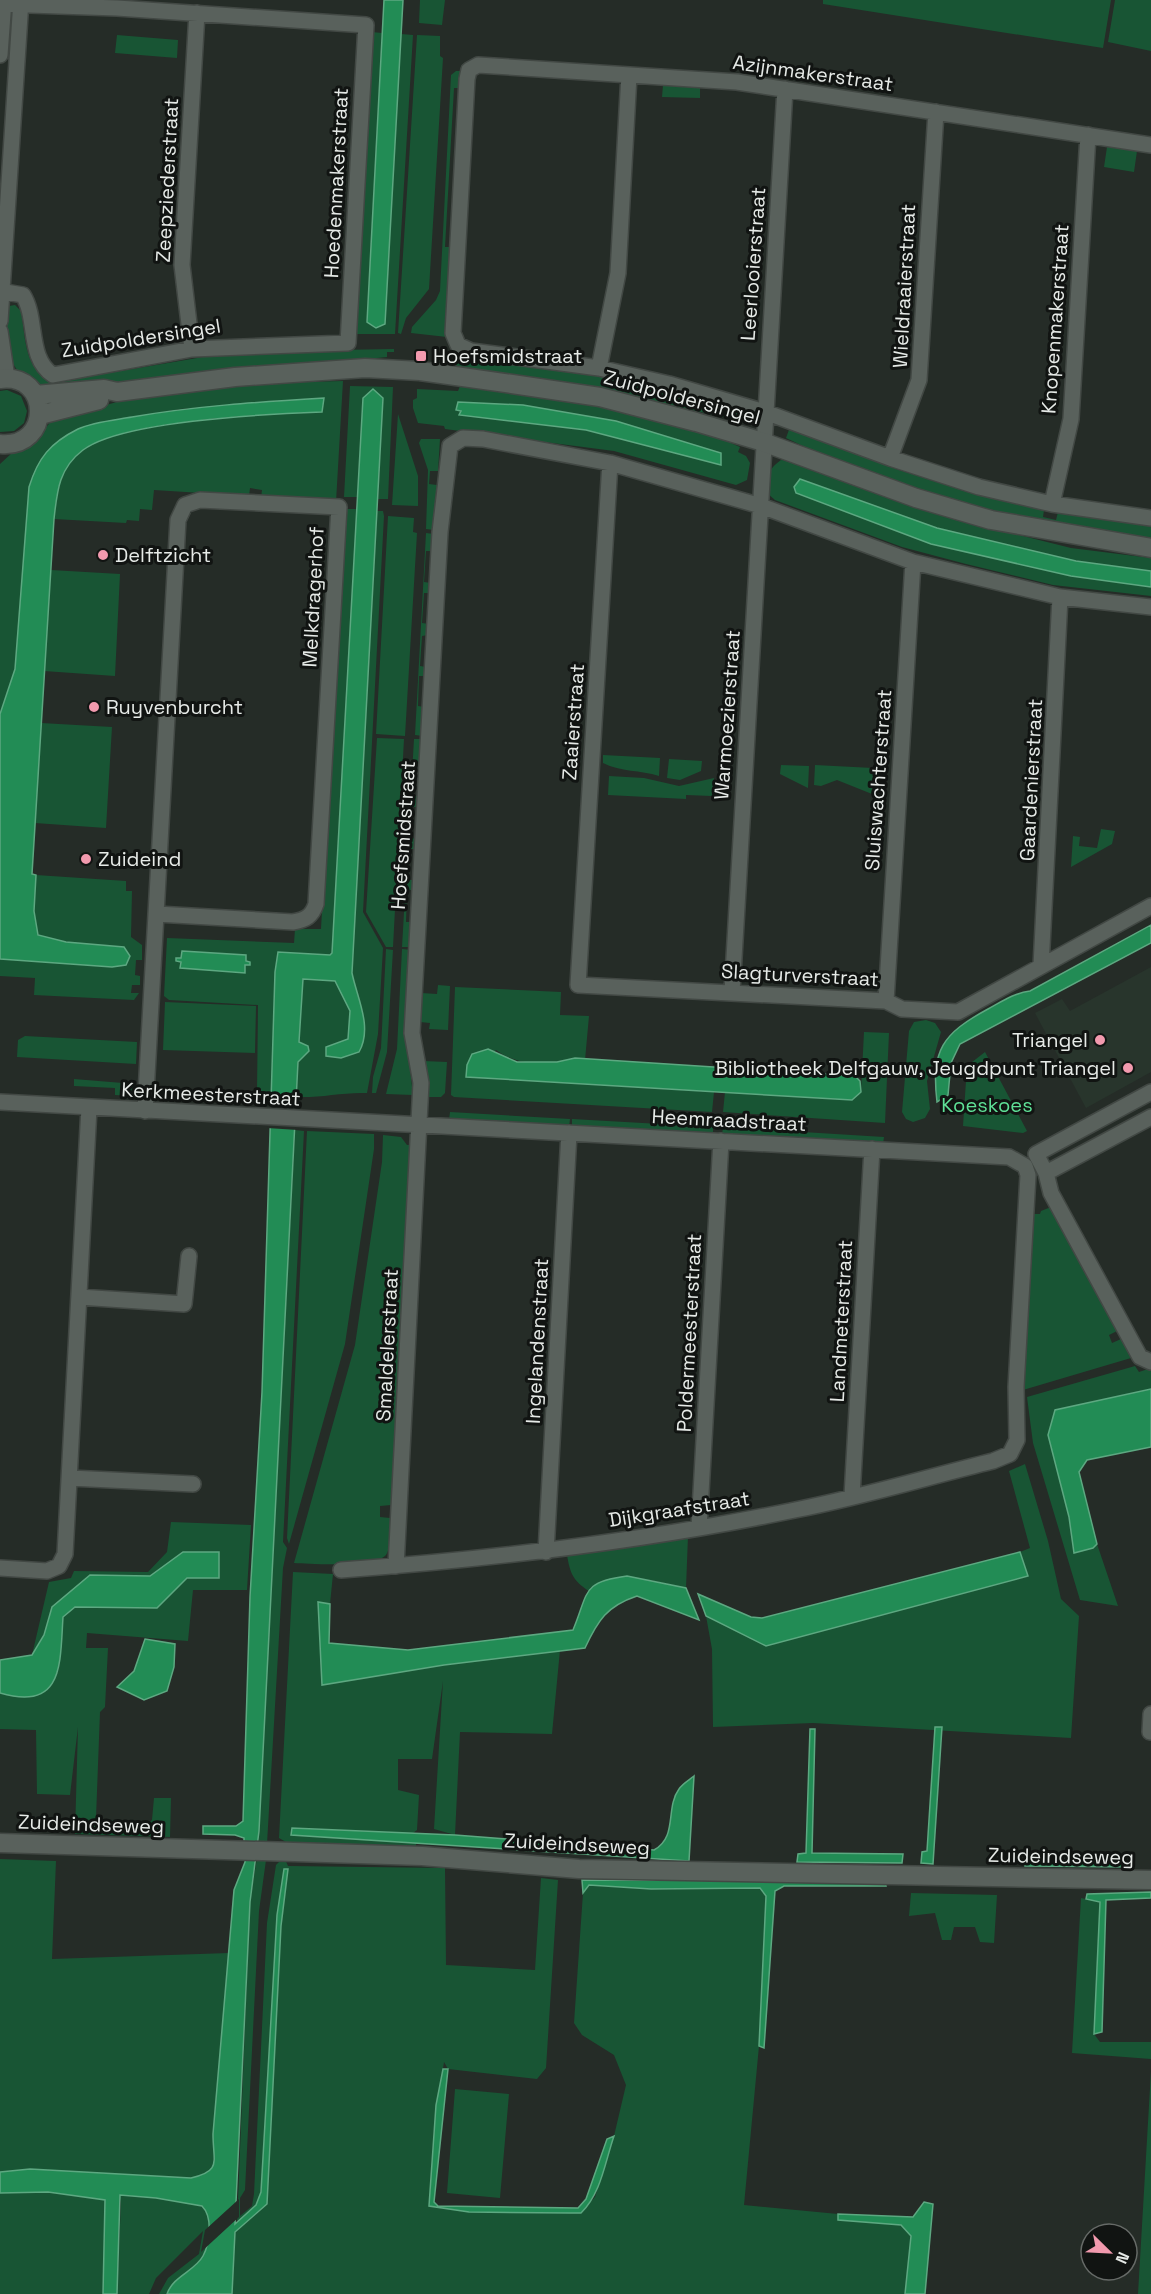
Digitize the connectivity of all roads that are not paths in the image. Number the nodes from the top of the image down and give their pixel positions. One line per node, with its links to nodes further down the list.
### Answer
1 (3, 3): 2 (street); 4 (street)
2 (21, 3): 3 (street); 10 (street)
3 (197, 13): 13 (street, Hoedenmakerstraat); 15 (street, Zeepziederstraat)
4 (0, 55)
5 (629, 75): 6 (street, Azijnmakerstraat); 14 (street, Azijnmakerstraat); 16 (street)
6 (785, 89): 7 (street, Azijnmakerstraat); 20 (street, Leerlooierstraat)
7 (936, 112): 8 (street, Azijnmakerstraat); 24 (street, Wieldraaierstraat)
8 (1088, 135): 9 (street, Azijnmakerstraat); 26 (street, Knopenmakerstraat)
9 (1151, 145)
10 (1, 291): 11 (street); 15 (street, Zuidpoldersingel)
11 (0, 321)
12 (0, 331): 17 (street)
13 (348, 343): 15 (street, Zuidpoldersingel)
14 (458, 345): 16 (street, Zuidpoldersingel)
15 (192, 349)
16 (599, 368): 20 (street, Zuidpoldersingel)
17 (3, 379): 19 (street)
18 (117, 392): 19 (street, Zuidpoldersingel); 21 (street, Zuidpoldersingel); 22 (street, Zuidpoldersingel)
19 (36, 395): 21 (street)
20 (765, 412): 22 (street, Leerlooierstraat); 24 (street, Zuidpoldersingel)
21 (40, 415): 23 (street)
22 (763, 442): 27 (street, Warmoezierstraat); 29 (street, Zuidpoldersingel)
23 (0, 445)
24 (890, 458): 26 (street, Zuidpoldersingel)
25 (610, 463): 27 (street); 36 (street, Zaaierstraat); 44 (street, Hoefsmidstraat)
26 (1052, 504): 28 (street, Zuidpoldersingel)
27 (761, 506): 30 (street); 37 (street, Warmoezierstraat)
28 (1151, 518)
29 (1151, 548)
30 (913, 562): 31 (street); 38 (street, Sluiswachterstraat)
31 (1060, 597): 32 (street); 35 (street, Gaardenierstraat)
32 (1151, 607)
33 (1151, 906): 35 (street, Slagturverstraat)
34 (157, 914): 34 (street, Melkdragerhof); 42 (street, Melkdragerhof)
35 (1041, 966): 38 (street, Slagturverstraat)
36 (578, 985): 37 (street, Slagturverstraat)
37 (732, 992): 38 (street, Slagturverstraat)
38 (886, 1001)
39 (1151, 1092): 48 (street)
40 (0, 1102): 41 (street, Kerkmeesterstraat)
41 (89, 1108): 42 (street, Kerkmeesterstraat); 50 (street)
42 (145, 1111): 44 (street, Kerkmeesterstraat)
43 (1151, 1117): 48 (street)
44 (419, 1126): 45 (street, Heemraadstraat); 58 (street, Smaldelerstraat)
45 (569, 1133): 46 (street, Heemraadstraat); 57 (street, Ingelandenstraat)
46 (721, 1141): 47 (street, Heemraadstraat); 56 (street, Poldermeesterstraat)
47 (872, 1149): 52 (street, Heemraadstraat); 55 (street, Landmeterstraat)
48 (1046, 1173): 51 (street)
49 (189, 1256): 50 (street)
50 (79, 1297): 53 (street)
51 (1151, 1362)
52 (1015, 1448): 55 (street, Dijkgraafstraat)
53 (70, 1478): 54 (street); 59 (street)
54 (193, 1484)
55 (852, 1496): 56 (street, Dijkgraafstraat)
56 (699, 1528): 57 (street, Dijkgraafstraat)
57 (546, 1551): 58 (street, Dijkgraafstraat)
58 (396, 1566): 60 (street, Dijkgraafstraat)
59 (0, 1568)
60 (341, 1570)
61 (1151, 1714): 62 (street)
62 (1150, 1732)
63 (0, 1843): 64 (street, Zuideindseweg)
64 (1151, 1880)

